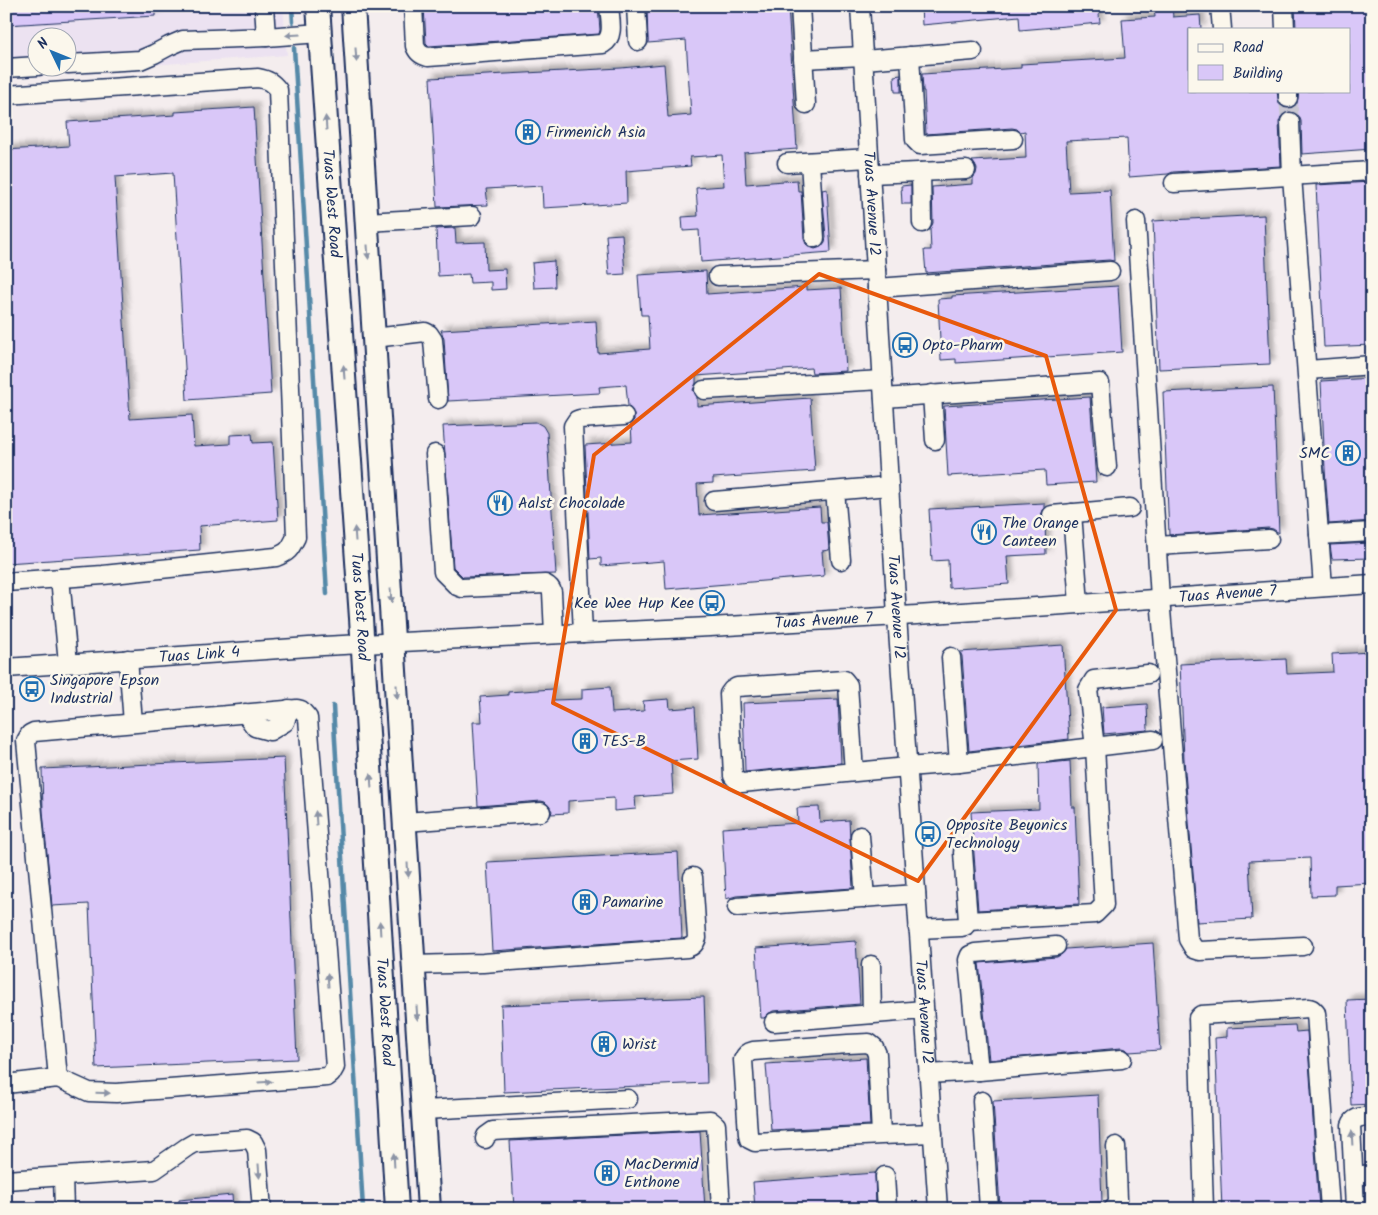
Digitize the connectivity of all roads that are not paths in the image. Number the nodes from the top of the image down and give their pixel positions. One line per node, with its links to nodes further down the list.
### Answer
1 (264, 6): 14 (street)
2 (318, 6): 13 (main road, Tuas West Road)
3 (353, 6): 37 (main road, Tuas West Road, one-way to 37)
4 (413, 6): 5 (street)
5 (609, 6)
6 (636, 6): 15 (street)
7 (800, 6): 19 (street)
8 (860, 6): 18 (street, Tuas Avenue 12)
9 (1220, 6): 11 (street)
10 (1284, 6): 12 (street)
11 (1222, 28)
12 (1285, 28)
13 (320, 33): 14 (street, one-way to 14); 77 (main road, Tuas West Road, one-way to 13)
14 (266, 36): 20 (street)
15 (638, 40)
16 (973, 51): 17 (street)
17 (910, 56): 18 (street); 26 (street)
18 (863, 58): 19 (street); 29 (street, Tuas Avenue 12)
19 (803, 59): 24 (street)
20 (78, 63)
21 (28, 67): 22 (street)
22 (6, 68)
23 (6, 95): 67 (street)
24 (806, 104)
25 (1290, 122): 33 (street)
26 (1013, 139)
27 (810, 162): 28 (street); 29 (street); 39 (street)
28 (787, 163)
29 (870, 166): 32 (street); 40 (street, Tuas Avenue 12)
30 (966, 170): 32 (street)
31 (1372, 171): 33 (street)
32 (922, 172): 38 (street)
33 (1292, 176): 34 (street); 46 (street)
34 (1174, 183)
35 (472, 216): 37 (street)
36 (1136, 221): 65 (street)
37 (366, 222): 44 (main road, Tuas West Road, one-way to 44)
38 (922, 223)
39 (815, 238)
40 (876, 270): 42 (street); 43 (street, Tuas Avenue 12)
41 (1110, 271): 43 (street)
42 (718, 276)
43 (877, 288): 47 (street, Tuas Avenue 12)
44 (374, 338): 51 (street); 76 (main road, Tuas West Road, one-way to 76)
45 (1372, 365): 46 (street)
46 (1308, 370): 63 (street)
47 (883, 380): 48 (street); 50 (street, Tuas Avenue 12)
48 (704, 390)
49 (932, 394): 50 (street); 53 (street); 55 (street)
50 (884, 398): 56 (street, Tuas Avenue 12)
51 (438, 399)
52 (624, 416): 74 (street)
53 (935, 440)
54 (435, 454): 75 (street)
55 (1107, 467)
56 (889, 486): 57 (street); 73 (street, Tuas Avenue 12)
57 (835, 491): 58 (street); 66 (street)
58 (714, 501)
59 (1130, 508): 60 (street)
60 (1072, 514): 61 (street); 72 (street)
61 (1052, 515)
62 (1372, 532): 63 (street)
63 (1319, 535): 70 (street)
64 (1268, 538): 65 (street)
65 (1157, 546): 71 (street)
66 (841, 560)
67 (60, 578): 68 (street); 80 (street)
68 (6, 582)
69 (1372, 584): 70 (street, Tuas Avenue 7)
70 (1323, 587): 71 (street, Tuas Avenue 7)
71 (1160, 598): 72 (street, Tuas Avenue 7); 100 (street)
72 (1079, 604): 73 (street, Tuas Avenue 7)
73 (897, 616): 74 (street, Tuas Avenue 7); 87 (street, Tuas Avenue 12)
74 (583, 632): 75 (street, Tuas Avenue 7)
75 (554, 634): 76 (street, Tuas Avenue 7)
76 (394, 643): 77 (street, Tuas Link 4); 90 (main road, Tuas West Road, one-way to 90)
77 (363, 644): 79 (street, Tuas Link 4); 126 (main road, Tuas West Road, one-way to 77)
78 (951, 657): 86 (street)
79 (128, 659): 80 (street, Tuas Link 4); 83 (street)
80 (68, 664): 81 (street, Tuas Link 4)
81 (6, 668)
82 (1148, 674): 85 (street)
83 (133, 723): 109 (street); 109 (street, one-way to 83)
84 (1152, 740): 85 (street)
85 (1095, 747): 86 (street); 97 (street)
86 (959, 763): 87 (street)
87 (907, 767): 88 (street); 94 (street, Tuas Avenue 12)
88 (854, 772): 88 (street)
89 (541, 812): 90 (street)
90 (405, 822): 101 (main road, Tuas West Road, one-way to 101)
91 (860, 836): 95 (street)
92 (963, 852): 97 (street)
93 (693, 877): 101 (street)
94 (916, 894): 95 (street); 98 (street, Tuas Avenue 12)
95 (865, 898): 96 (street)
96 (737, 907)
97 (968, 921): 98 (street)
98 (918, 929): 103 (street, Tuas Avenue 12)
99 (1056, 946): 107 (street)
100 (1303, 946)
101 (414, 965): 113 (main road, Tuas West Road, one-way to 113)
102 (871, 965): 104 (street)
103 (924, 1010): 104 (street); 108 (street, Tuas Avenue 12)
104 (872, 1014): 105 (street)
105 (774, 1022)
106 (1122, 1059): 107 (street)
107 (979, 1071): 108 (street)
108 (928, 1074): 115 (street, Tuas Avenue 12)
109 (58, 1078): 110 (street)
110 (6, 1084)
111 (628, 1099): 113 (street)
112 (982, 1101): 131 (street)
113 (424, 1110): 127 (main road, Tuas West Road)
114 (1372, 1116): 122 (street, one-way to 114)
115 (932, 1133): 116 (street); 130 (street, Tuas Avenue 12)
116 (881, 1135): 116 (street)
117 (485, 1139): 128 (street)
118 (1116, 1146): 132 (street)
119 (1372, 1174): 122 (street)
120 (63, 1176): 123 (street); 124 (street); 125 (street, one-way to 125)
121 (885, 1176): 129 (street)
122 (1354, 1176): 135 (street)
123 (6, 1180)
124 (64, 1209)
125 (262, 1209)
126 (397, 1209)
127 (429, 1209)
128 (721, 1209)
129 (887, 1209)
130 (938, 1209)
131 (989, 1209)
132 (1113, 1209)
133 (1204, 1209): 134 (street)
134 (1330, 1209)
135 (1355, 1209)

